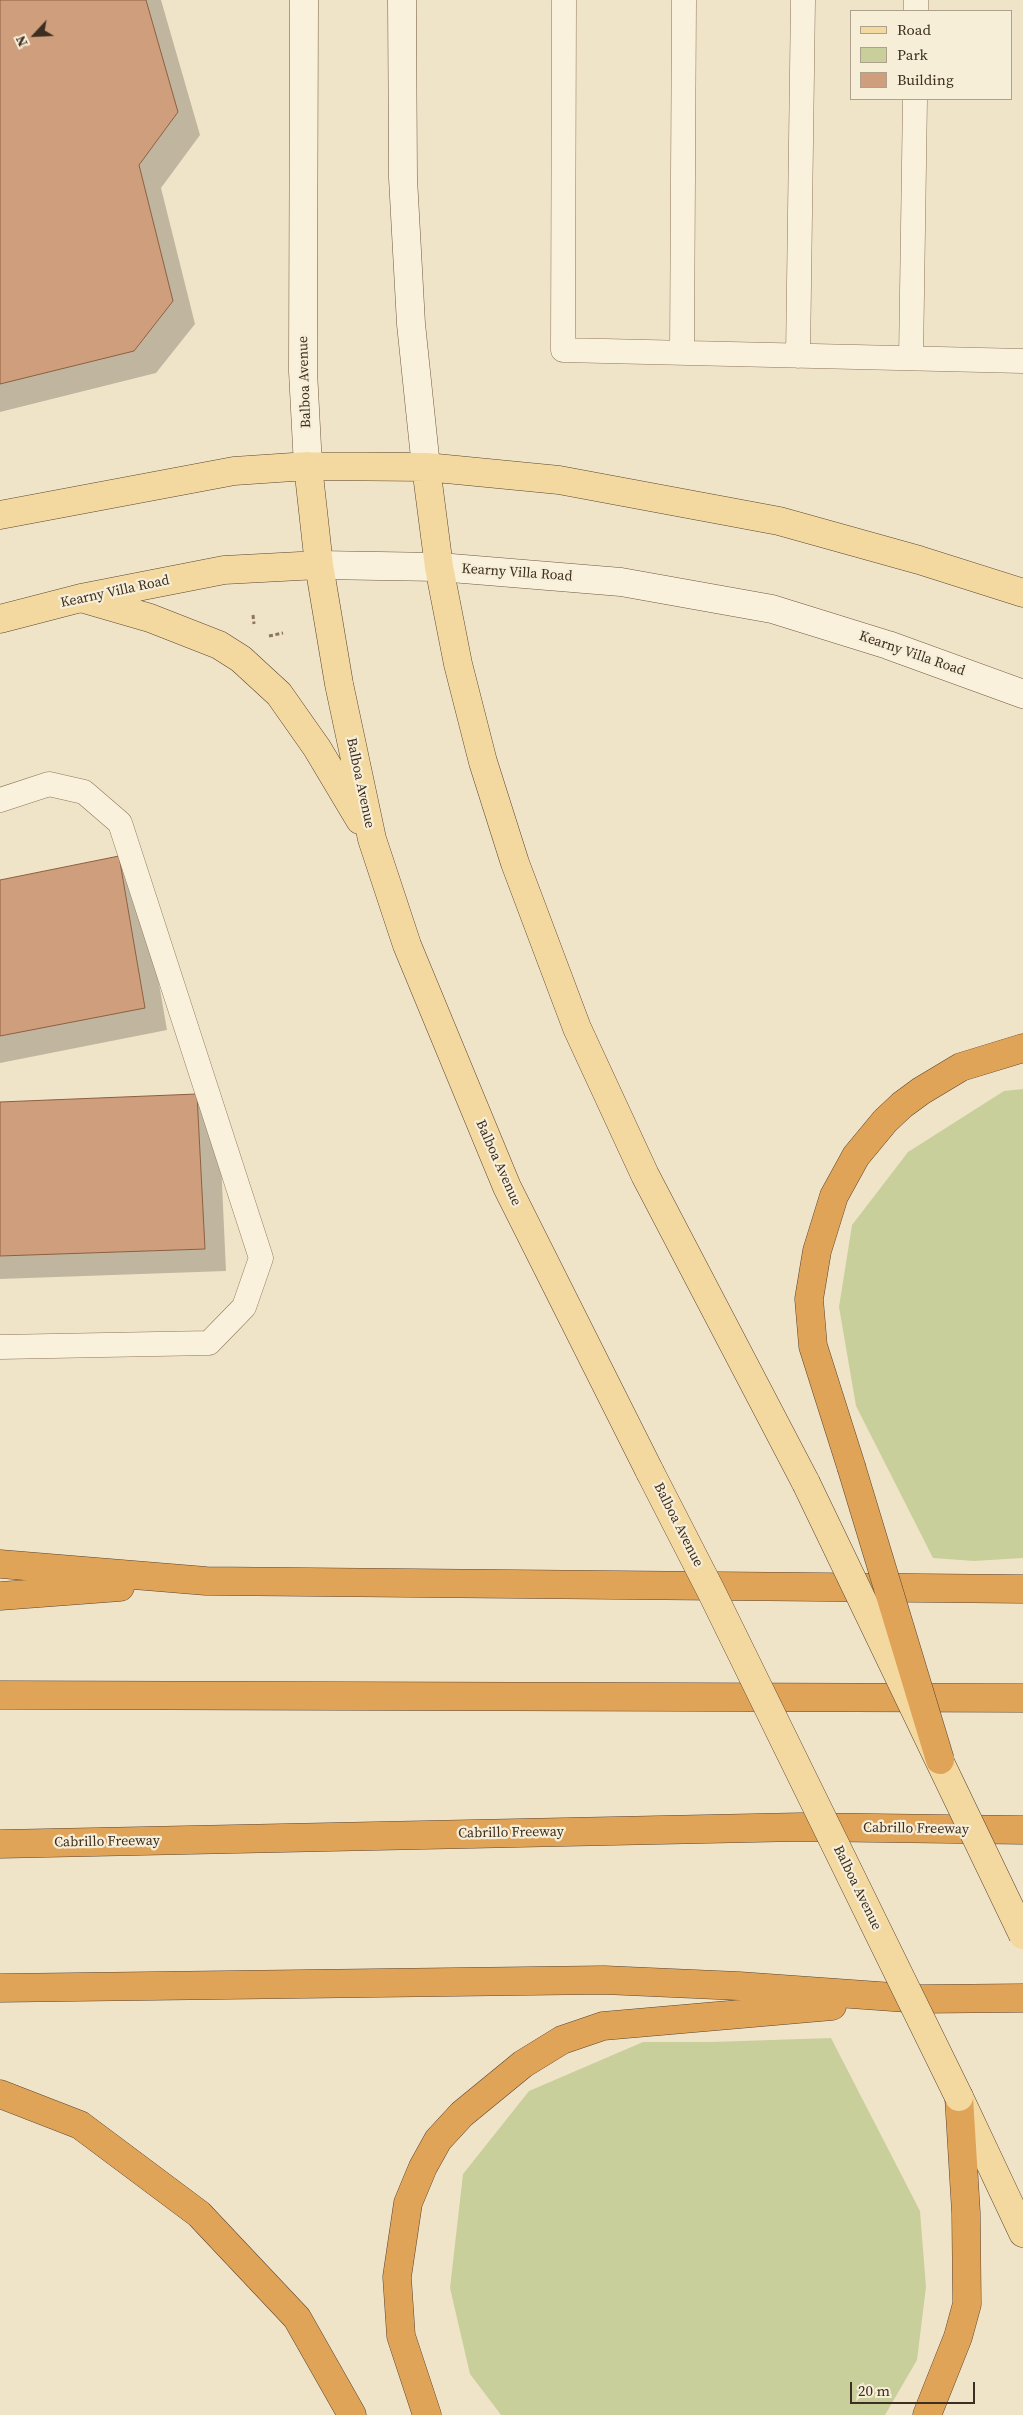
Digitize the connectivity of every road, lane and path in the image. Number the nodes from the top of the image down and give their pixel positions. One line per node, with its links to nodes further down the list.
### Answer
1 (304, 0): 11 (main road, Balboa Avenue)
2 (402, 0): 12 (main road)
3 (564, 0): 7 (lane)
4 (684, 0): 7 (lane)
5 (803, 0): 8 (lane)
6 (915, 100): 9 (lane)
7 (682, 353): 8 (lane)
8 (798, 356): 9 (lane)
9 (910, 358): 10 (lane)
10 (1023, 361)
11 (308, 466): 12 (main road); 13 (main road); 14 (main road, Balboa Avenue)
12 (426, 467): 15 (main road); 16 (main road)
13 (0, 515)
14 (318, 565): 15 (main road, Kearny Villa Road); 17 (main road, Kearny Villa Road); 21 (main road, Balboa Avenue)
15 (439, 567): 19 (main road, Kearny Villa Road); 30 (main road, bridge)
16 (1023, 594)
17 (81, 598): 18 (main road, Kearny Villa Road); 21 (main road)
18 (0, 619)
19 (1023, 694)
20 (0, 800): 23 (lane)
21 (372, 840): 38 (main road, Balboa Avenue, bridge)
22 (1023, 1048): 30 (highway, bridge)
23 (0, 1347)
24 (0, 1564): 25 (highway)
25 (206, 1580): 26 (highway); 27 (highway)
26 (1023, 1588)
27 (0, 1596)
28 (0, 1695): 29 (highway)
29 (1023, 1698)
30 (940, 1760): 33 (main road, bridge)
31 (1023, 1830): 32 (highway, Cabrillo Freeway)
32 (0, 1844)
33 (1023, 1935)
34 (0, 1988): 35 (highway)
35 (920, 1998): 36 (highway); 40 (highway)
36 (1023, 1998)
37 (0, 2094): 41 (highway)
38 (959, 2097): 39 (main road, Balboa Avenue); 44 (highway)
39 (1023, 2233)
40 (401, 2336): 42 (highway); 43 (highway)
41 (352, 2415)
42 (427, 2415)
43 (447, 2415)
44 (927, 2415)

